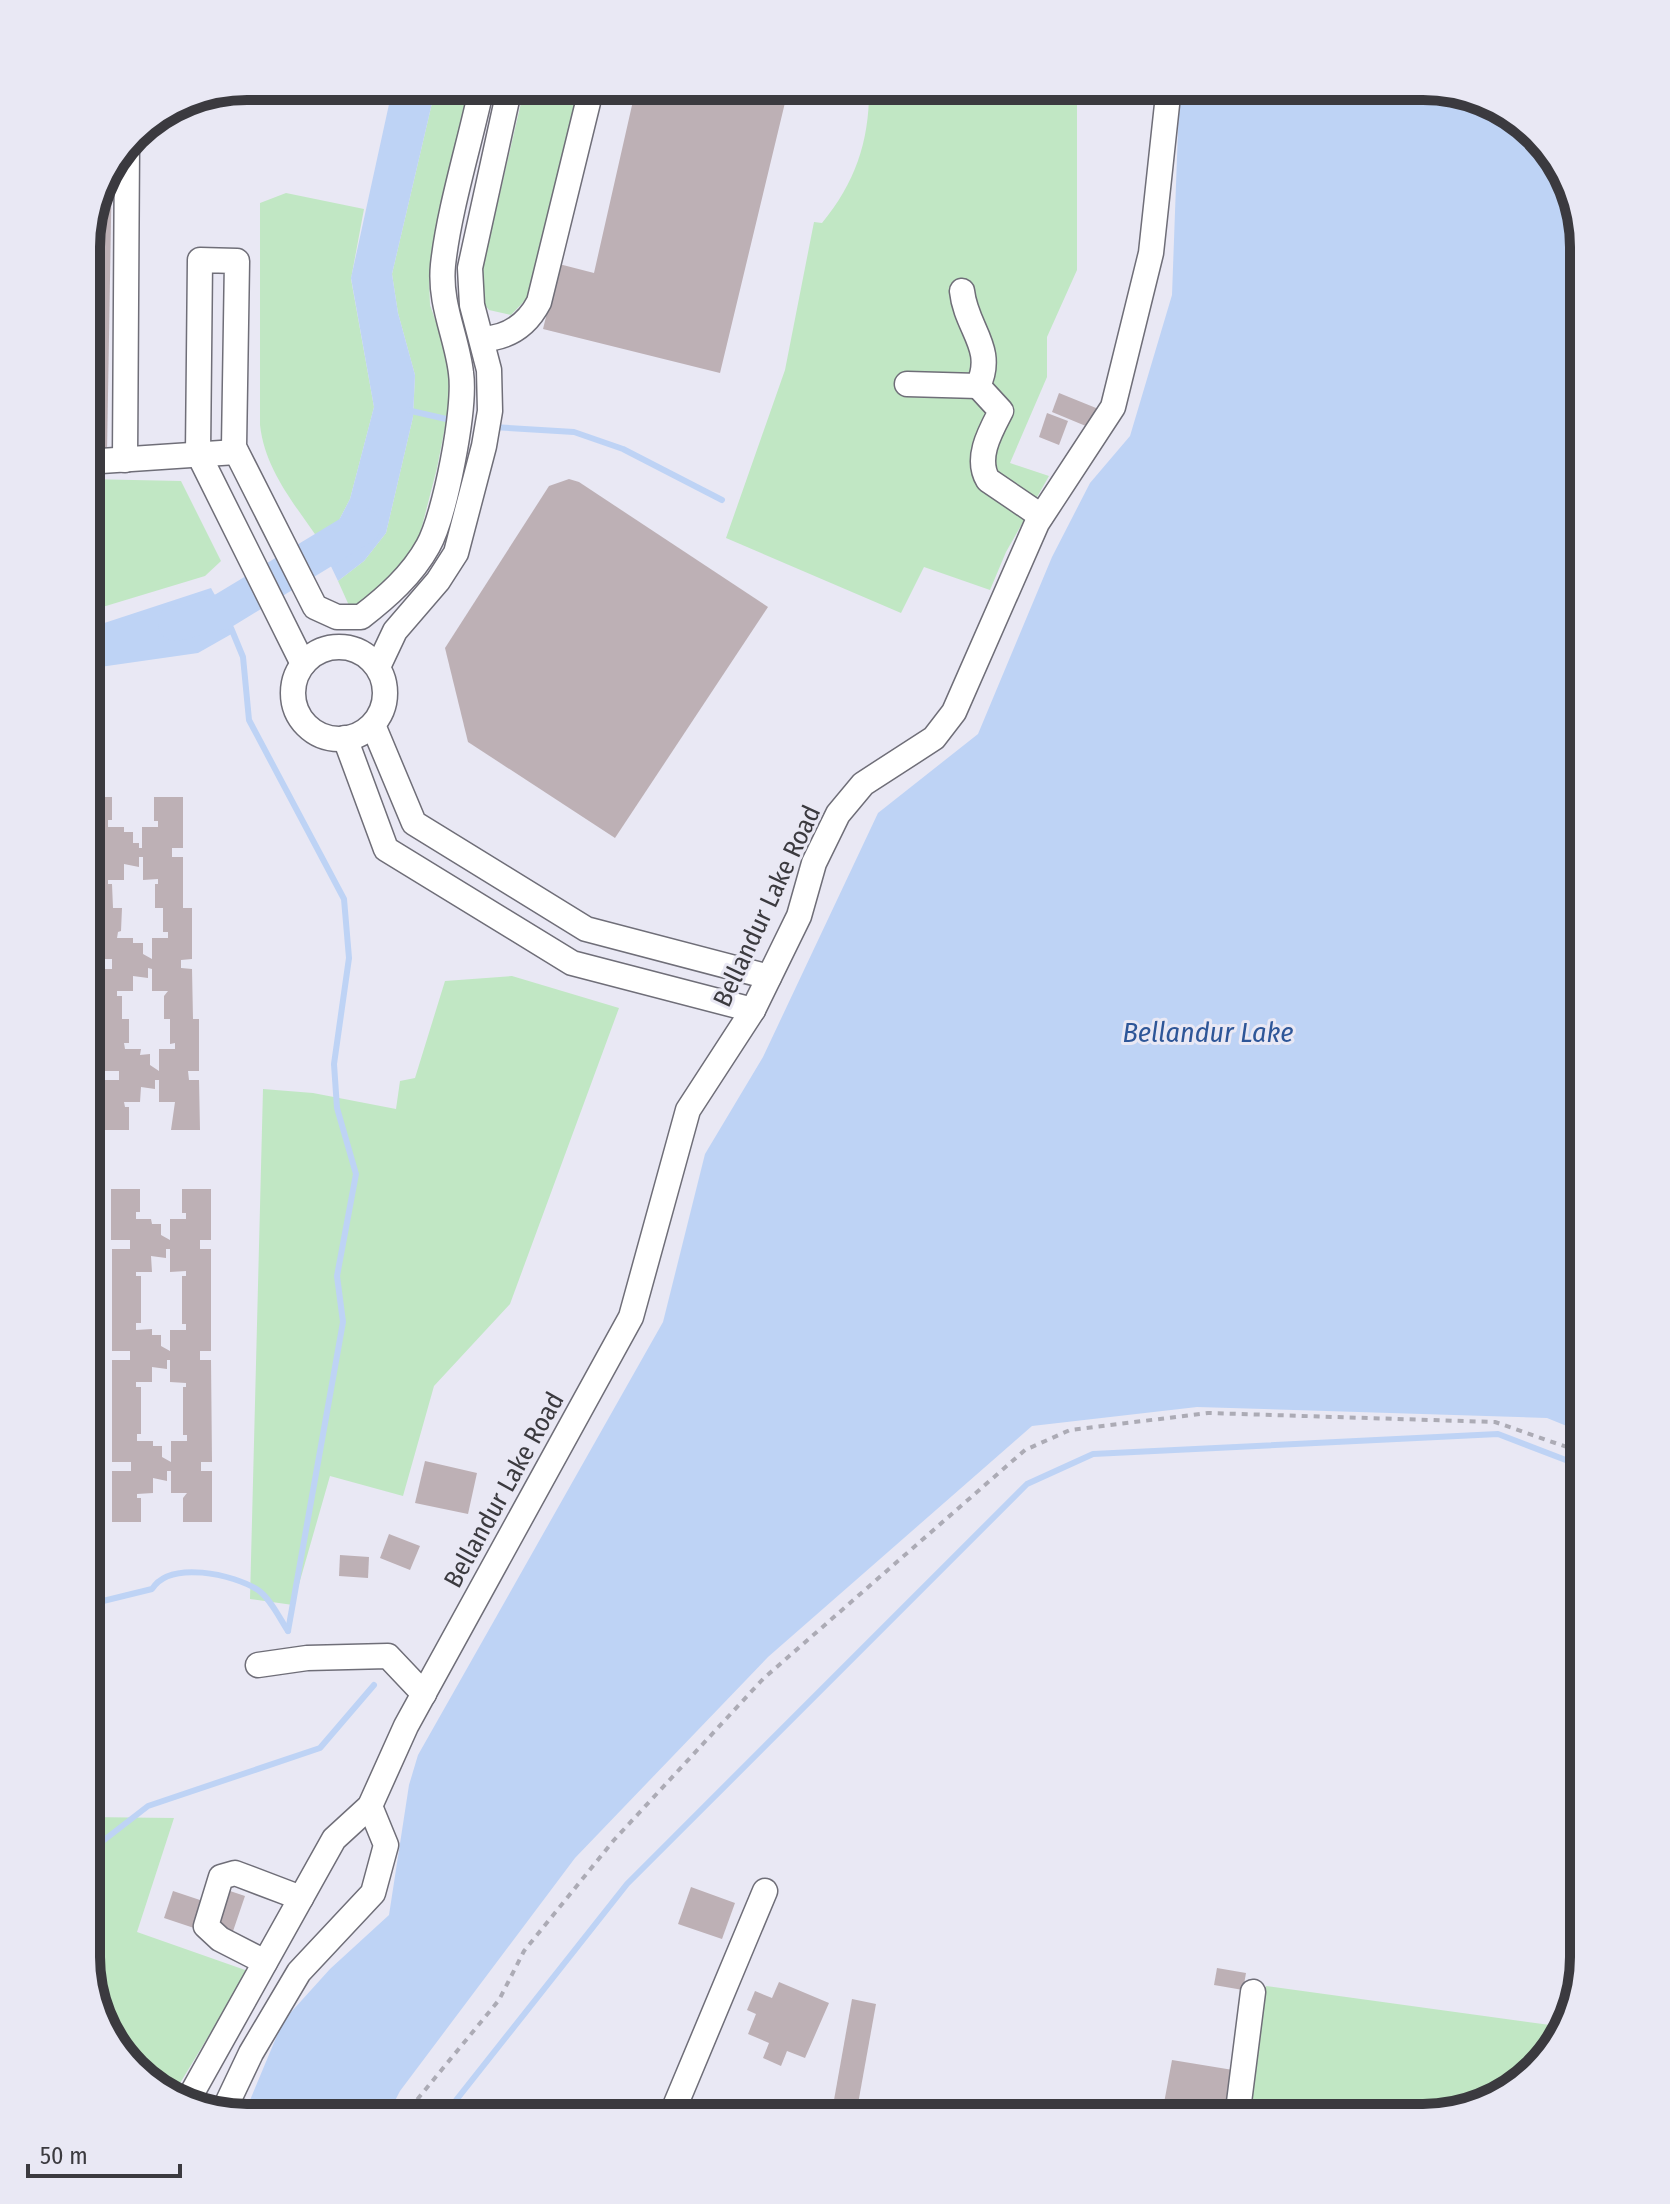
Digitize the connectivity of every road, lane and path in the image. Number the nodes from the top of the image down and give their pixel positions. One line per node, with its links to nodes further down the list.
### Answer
1 (479, 100): 15 (street)
2 (507, 100): 7 (street)
3 (589, 100): 7 (street)
4 (1167, 100): 14 (street, Bellandur Lake Road)
5 (127, 162): 12 (street)
6 (962, 291): 9 (street)
7 (482, 339): 18 (street)
8 (907, 384): 9 (street)
9 (978, 386): 14 (street)
10 (236, 452): 11 (street); 11 (street); 15 (street)
11 (198, 455): 12 (street); 17 (street)
12 (125, 460): 13 (street)
13 (100, 461)
14 (1041, 516): 25 (street, Bellandur Lake Road)
15 (340, 617): 16 (street)
16 (339, 646): 17 (street); 18 (street)
17 (303, 664): 20 (street)
18 (378, 667): 19 (street)
19 (373, 725): 20 (street); 21 (street)
20 (345, 738): 22 (street)
21 (404, 798): 22 (street); 23 (street)
22 (373, 813): 24 (street)
23 (539, 900): 24 (street); 25 (street)
24 (518, 930): 26 (street)
25 (769, 977): 26 (street, Bellandur Lake Road)
26 (753, 1010): 29 (street, Bellandur Lake Road)
27 (1570, 1448): 37 (path)
28 (258, 1665): 29 (street)
29 (424, 1694): 30 (street, Bellandur Lake Road)
30 (370, 1806): 32 (street, Bellandur Lake Road); 36 (street)
31 (765, 1891): 38 (street)
32 (301, 1898): 33 (street, Bellandur Lake Road); 33 (street)
33 (265, 1962): 35 (street, Bellandur Lake Road)
34 (1253, 1992): 39 (street)
35 (192, 2093)
36 (228, 2103)
37 (414, 2104)
38 (676, 2104)
39 (1239, 2104)

